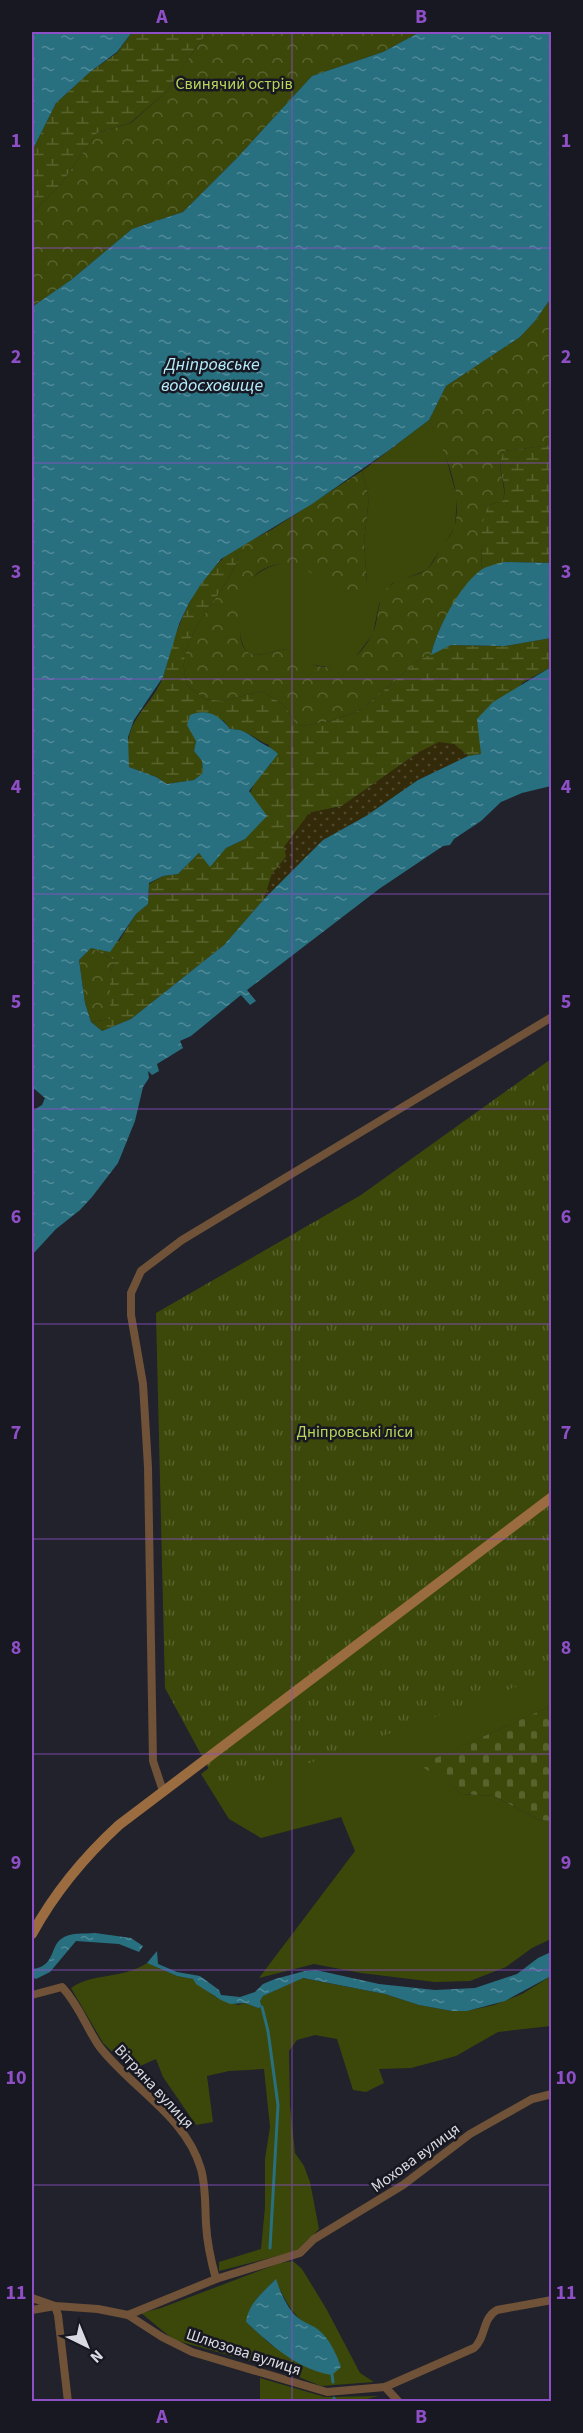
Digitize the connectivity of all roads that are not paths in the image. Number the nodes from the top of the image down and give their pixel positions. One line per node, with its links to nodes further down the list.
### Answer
1 (552, 1017): 3 (street)
2 (552, 1497): 3 (main road)
3 (163, 1791): 4 (main road)
4 (32, 1934)
5 (32, 1995): 7 (street, Вітряна вулиця)
6 (552, 2094): 7 (street, Мохова вулиця)
7 (216, 2279): 12 (street)
8 (32, 2298): 10 (street, Шлюзова вулиця)
9 (552, 2300): 13 (street, Шлюзова вулиця)
10 (55, 2306): 11 (street); 12 (street, Шлюзова вулиця); 14 (street)
11 (32, 2310)
12 (128, 2315): 13 (street, Шлюзова вулиця)
13 (385, 2387): 15 (street)
14 (68, 2402)
15 (399, 2402)

